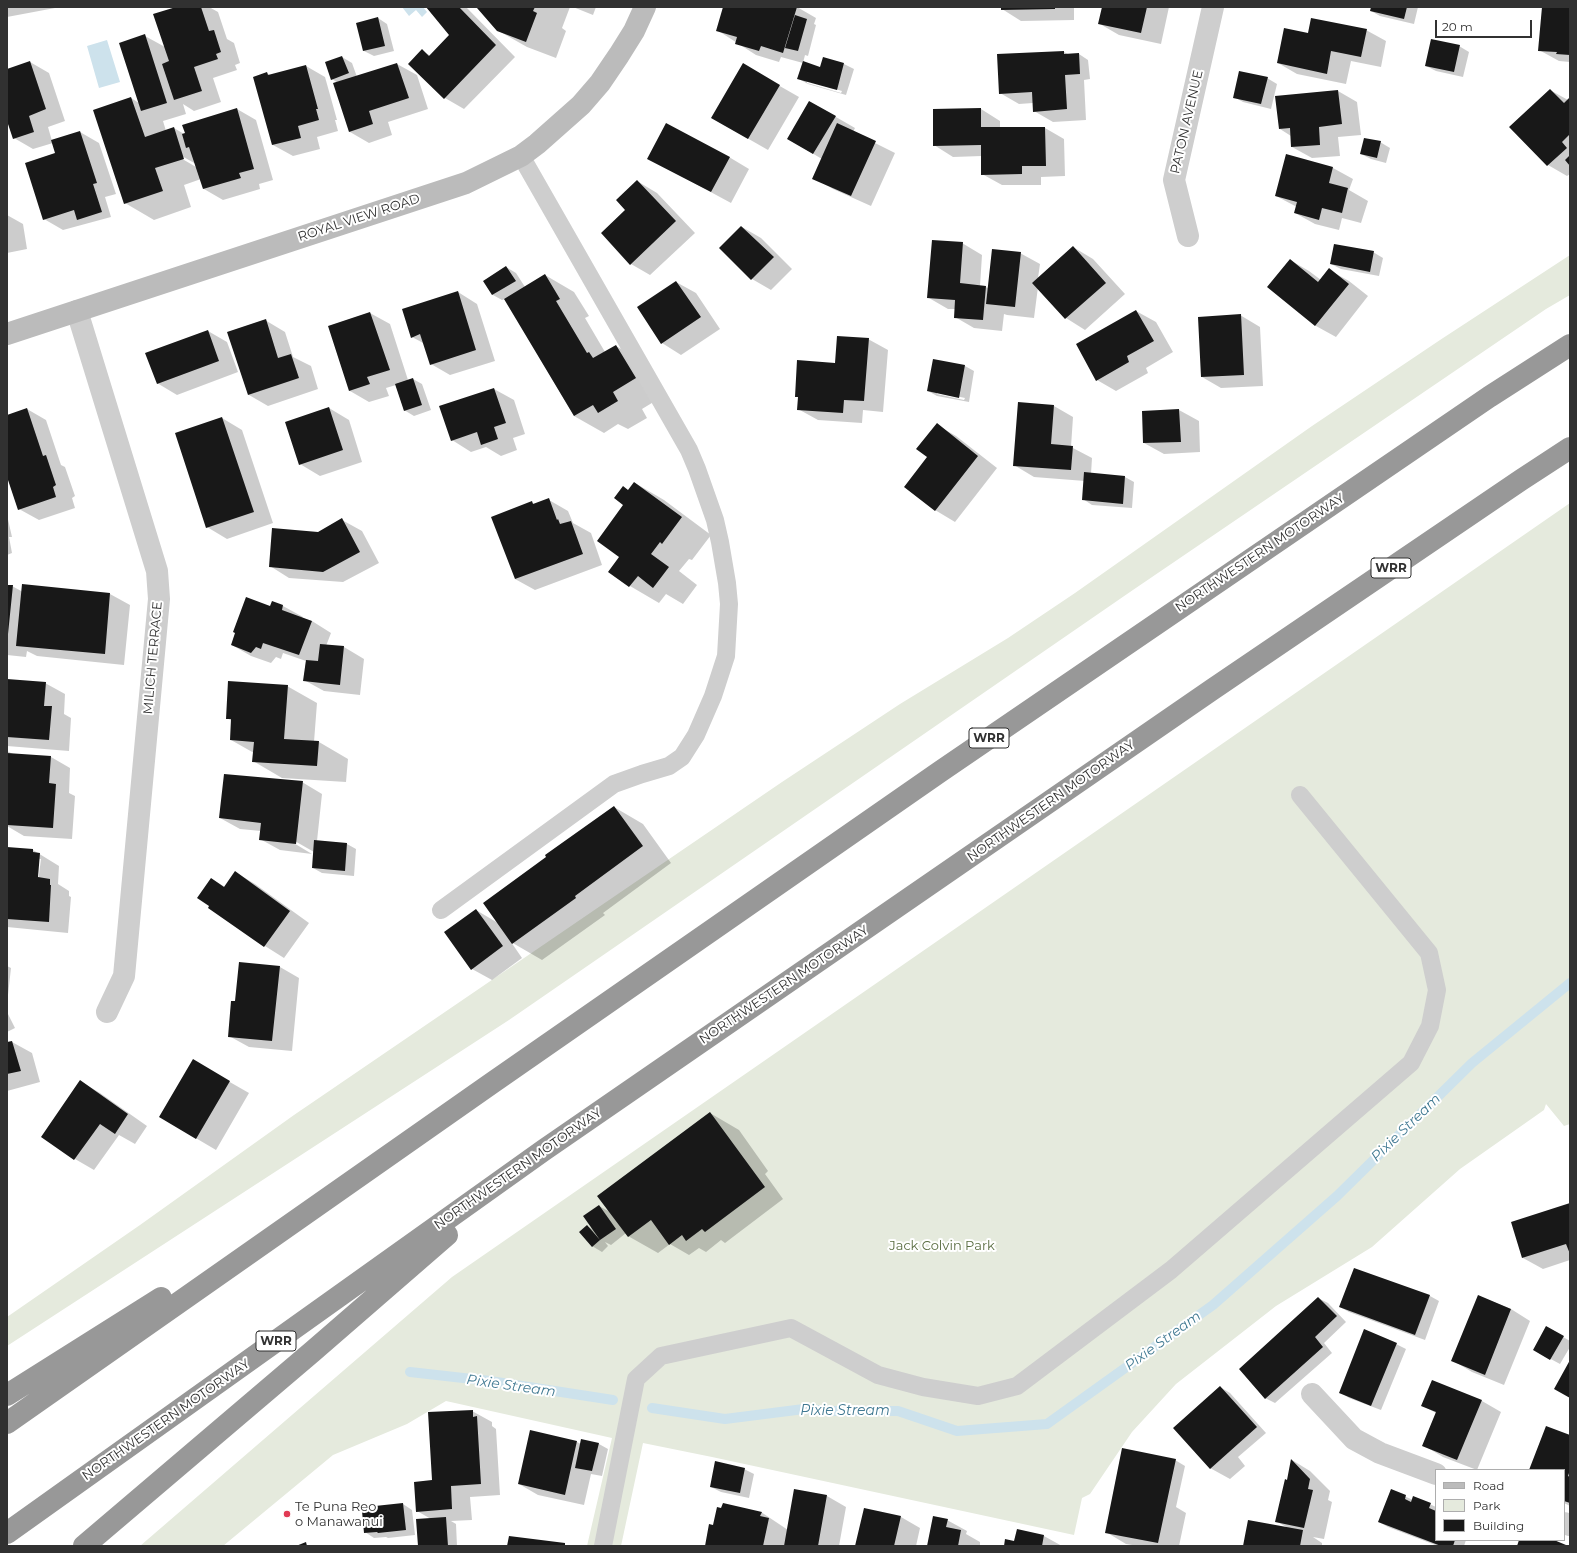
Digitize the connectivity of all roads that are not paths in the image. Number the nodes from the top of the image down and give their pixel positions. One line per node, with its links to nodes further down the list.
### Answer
1 (646, 7): 3 (street, ROYAL VIEW ROAD)
2 (1213, 7): 4 (street, PATON AVENUE)
3 (521, 156): 5 (street, ROYAL VIEW ROAD); 10 (lane)
4 (1188, 236)
5 (78, 311): 6 (street, ROYAL VIEW ROAD); 11 (street, MILICH TERRACE)
6 (7, 334)
7 (1570, 345): 12 (highway, NORTHWESTERN MOTORWAY / WRR)
8 (1570, 448): 13 (highway, NORTHWESTERN MOTORWAY / WRR)
9 (1300, 795): 20 (lane)
10 (441, 910)
11 (107, 1012)
12 (412, 1139): 15 (highway); 16 (highway, NORTHWESTERN MOTORWAY / WRR)
13 (544, 1150): 18 (highway, NORTHWESTERN MOTORWAY / WRR); 19 (highway)
14 (1312, 1394): 17 (street)
15 (7, 1396)
16 (7, 1423)
17 (1435, 1474)
18 (7, 1533)
19 (84, 1546)
20 (603, 1546)

